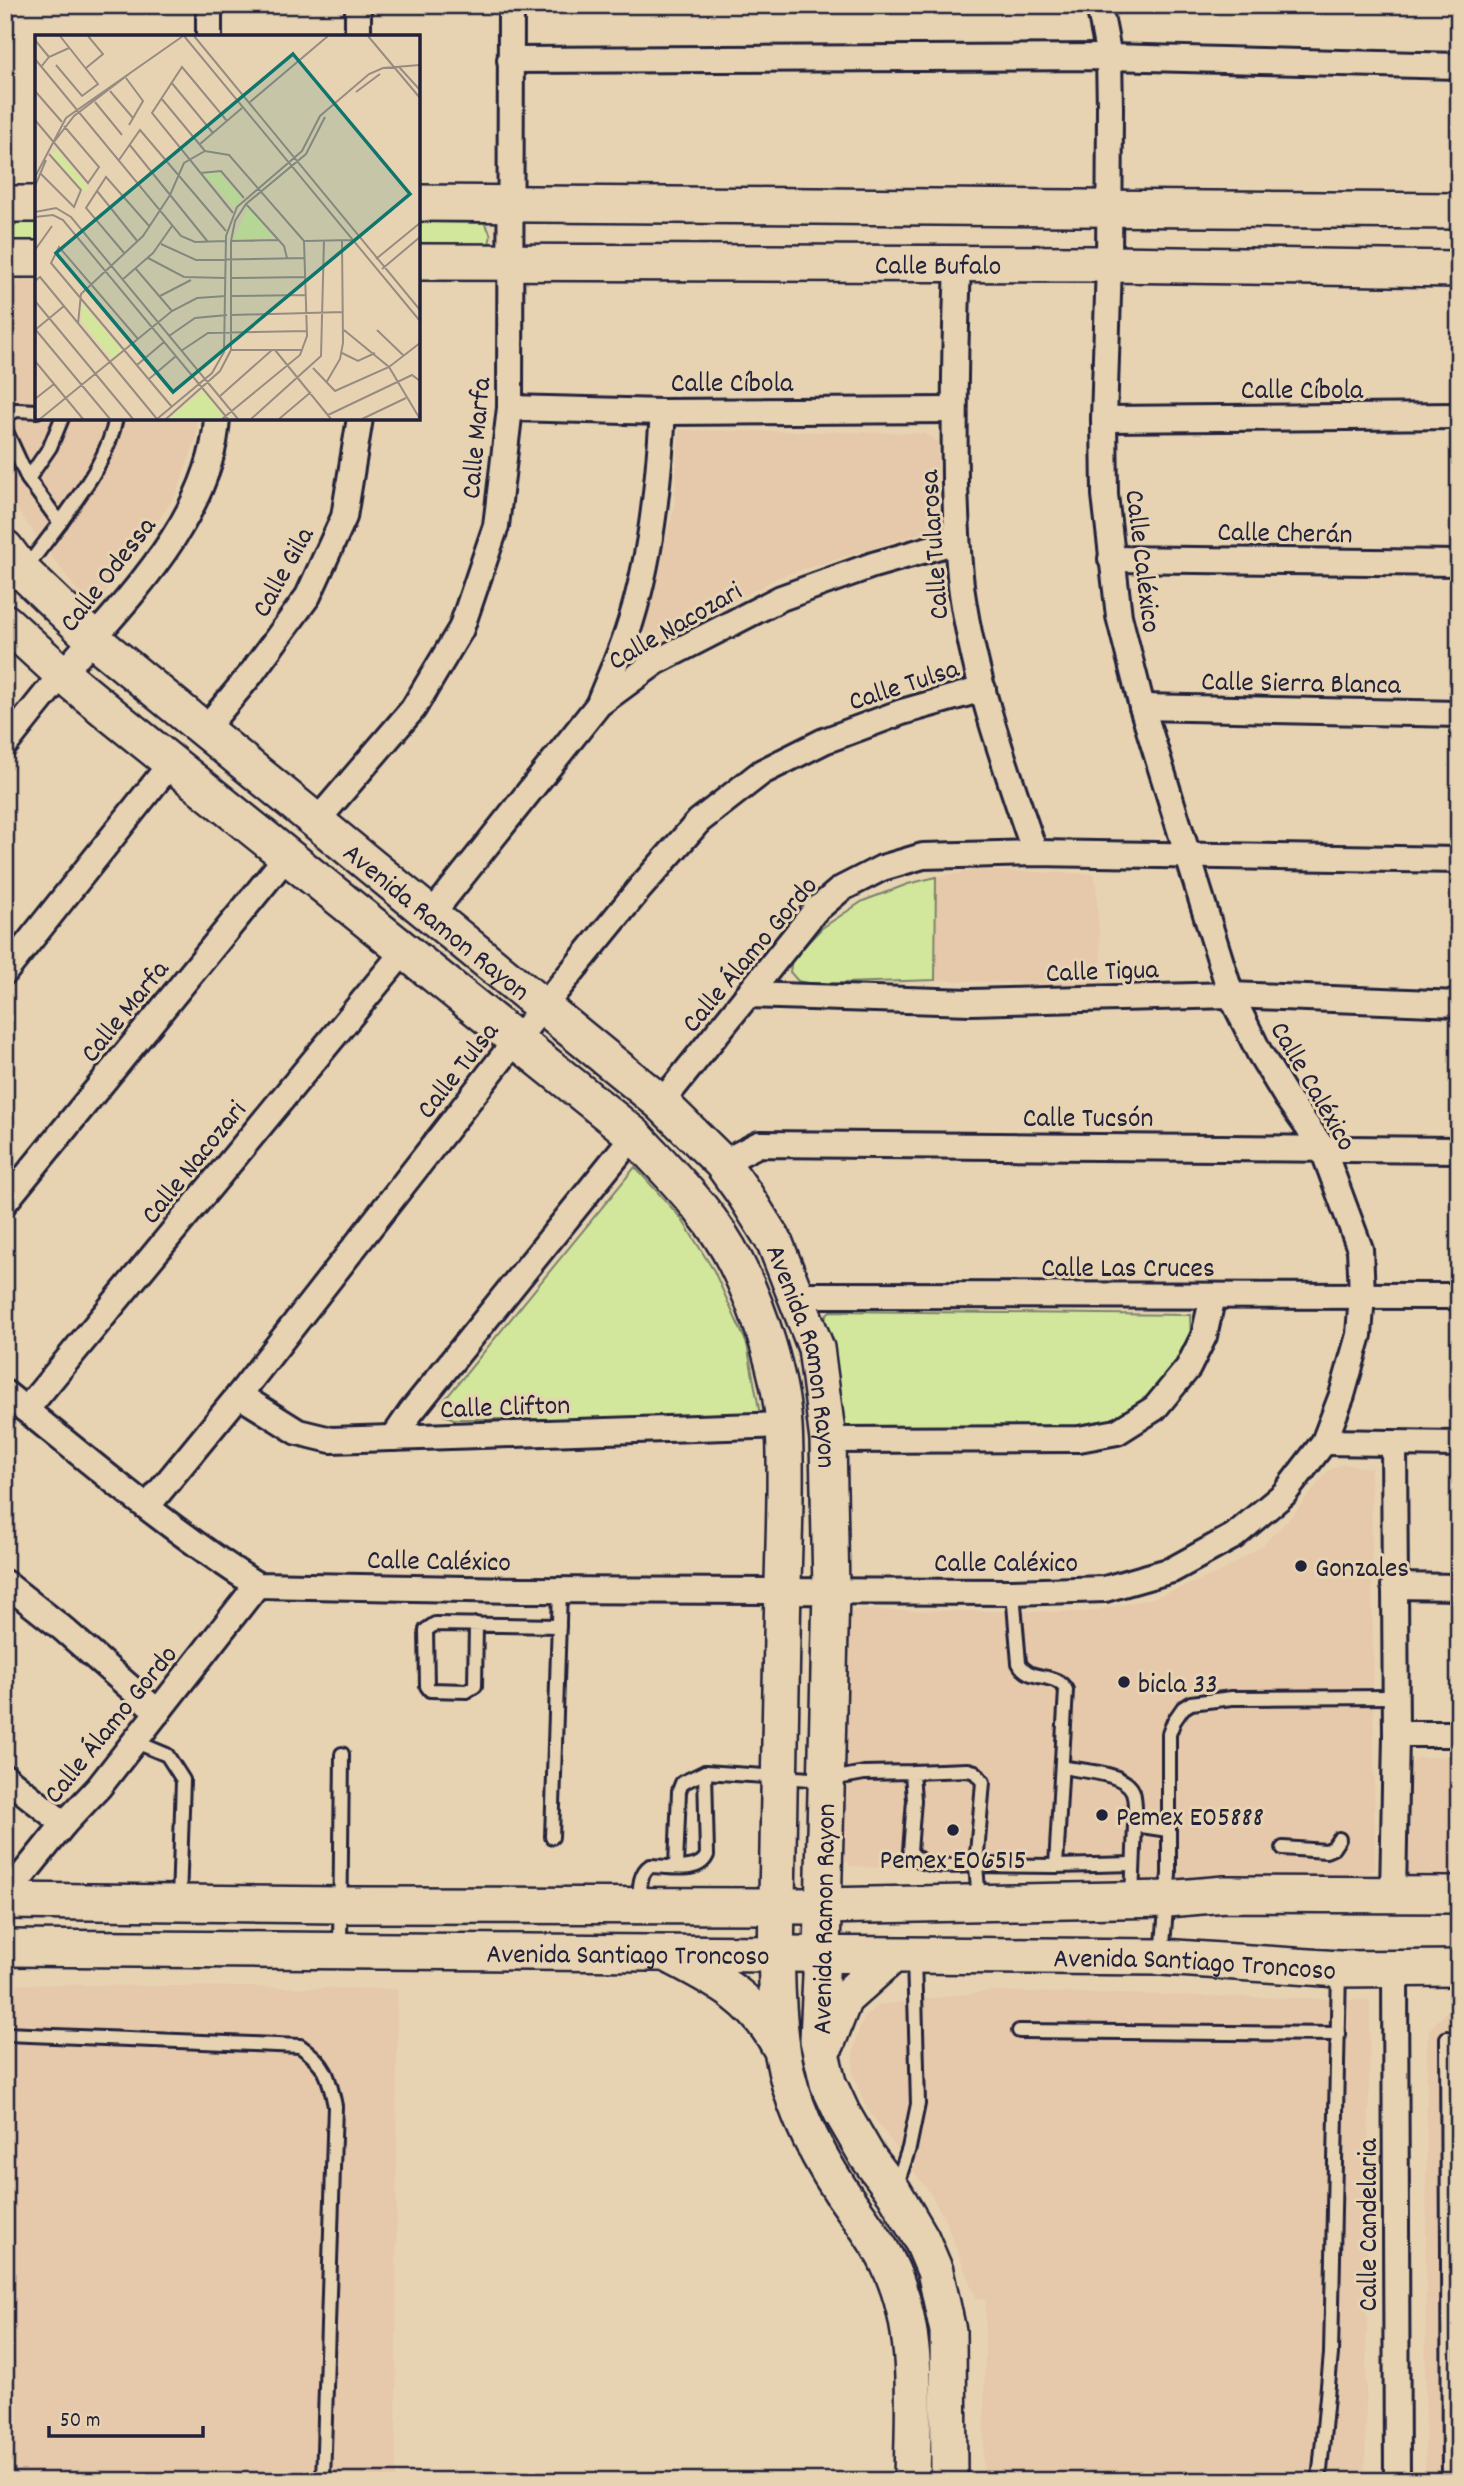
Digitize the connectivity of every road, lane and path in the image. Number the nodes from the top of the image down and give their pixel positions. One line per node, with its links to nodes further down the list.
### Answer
1 (209, 5): 5 (street)
2 (358, 5): 6 (street)
3 (510, 5): 8 (street, Calle Marfa)
4 (1099, 5): 7 (street, Calle Caléxico)
5 (209, 35)
6 (358, 35)
7 (1109, 57): 8 (street); 9 (street); 14 (street, Calle Caléxico)
8 (510, 60): 13 (street, Calle Marfa)
9 (1459, 66)
10 (420, 203): 13 (main road, Calle Bufalo)
11 (5, 204): 12 (main road)
12 (35, 204)
13 (510, 204): 14 (main road, Calle Bufalo); 19 (street, Calle Marfa)
14 (1110, 209): 15 (main road, Calle Bufalo); 20 (street, Calle Caléxico)
15 (1459, 211)
16 (5, 259): 17 (main road)
17 (35, 259)
18 (420, 262): 19 (main road, Calle Bufalo)
19 (511, 264): 21 (main road, Calle Bufalo); 23 (street, Calle Marfa)
20 (1109, 264): 21 (main road, Calle Bufalo); 22 (main road, Calle Bufalo); 29 (street, Calle Caléxico)
21 (958, 265): 24 (street, Calle Tularosa)
22 (1459, 269)
23 (510, 408): 26 (street, Calle Cíbola); 51 (street, Calle Marfa)
24 (953, 410): 26 (street, Calle Cíbola); 37 (street, Calle Tularosa)
25 (35, 411): 28 (lane)
26 (663, 412): 45 (street)
27 (1459, 416): 29 (street, Calle Cíbola)
28 (5, 417)
29 (1104, 419): 38 (street, Calle Caléxico)
30 (61, 420): 35 (lane)
31 (116, 420): 36 (lane)
32 (217, 420): 42 (street, Calle Odessa)
33 (360, 420): 48 (street, Calle Gila)
34 (5, 429): 35 (lane)
35 (29, 479): 36 (lane)
36 (60, 523): 39 (lane)
37 (957, 541): 44 (street, Calle Tularosa); 45 (street, Calle Nacozari)
38 (1111, 559): 40 (street, Calle Cherán); 46 (street, Calle Caléxico)
39 (14, 560): 42 (main road, Avenida Ramon Rayon)
40 (1459, 563)
41 (5, 622): 43 (main road, Avenida Ramon Rayon)
42 (93, 639): 43 (street, Calle Odessa); 48 (main road, Avenida Ramon Rayon)
43 (62, 674): 49 (street, Calle Odessa); 50 (main road, Avenida Ramon Rayon)
44 (983, 689): 52 (street, Calle Tularosa); 62 (street, Calle Tulsa)
45 (599, 704): 56 (street, Calle Nacozari)
46 (1142, 707): 47 (street, Calle Sierra Blanca); 53 (street, Calle Caléxico)
47 (1459, 714)
48 (204, 730): 51 (main road, Avenida Ramon Rayon)
49 (5, 745)
50 (172, 763): 54 (main road, Avenida Ramon Rayon); 58 (street)
51 (316, 822): 56 (main road, Avenida Ramon Rayon)
52 (1035, 853): 53 (street, Calle Álamo Gordo); 59 (street, Calle Álamo Gordo)
53 (1189, 855): 55 (street, Calle Álamo Gordo); 60 (street, Calle Caléxico)
54 (287, 856): 57 (main road, Avenida Ramon Rayon); 69 (street, Calle Marfa)
55 (1459, 860)
56 (431, 915): 62 (main road, Avenida Ramon Rayon)
57 (405, 950): 63 (main road, Avenida Ramon Rayon); 76 (street, Calle Nacozari)
58 (5, 972)
59 (747, 995): 60 (street, Calle Tigua); 64 (street, Calle Álamo Gordo)
60 (1231, 995): 61 (street, Calle Tigua); 66 (street, Calle Caléxico)
61 (1459, 1004)
62 (544, 1007): 63 (street, Calle Tulsa); 64 (main road, Avenida Ramon Rayon)
63 (516, 1040): 65 (main road, Avenida Ramon Rayon); 75 (street, Calle Tulsa)
64 (661, 1103): 68 (main road, Avenida Ramon Rayon)
65 (634, 1135): 77 (main road, Avenida Ramon Rayon); 78 (street)
66 (1322, 1147): 67 (street, Calle Tucsón); 68 (street, Calle Tucsón); 70 (street, Calle Caléxico)
67 (1459, 1150)
68 (722, 1163): 71 (main road, Avenida Ramon Rayon)
69 (5, 1202)
70 (1362, 1294): 72 (street, Calle Las Cruces); 73 (street, Calle Las Cruces); 80 (street, Calle Caléxico)
71 (796, 1295): 72 (street, Calle Las Cruces); 79 (main road, Avenida Ramon Rayon)
72 (1213, 1296): 79 (street)
73 (1459, 1296)
74 (5, 1393): 76 (street)
75 (239, 1395): 78 (street, Calle Clifton); 83 (street, Calle Tulsa)
76 (26, 1410): 83 (street)
77 (784, 1425): 78 (street, Calle Clifton); 89 (main road, Avenida Ramon Rayon)
78 (393, 1438)
79 (828, 1440): 90 (main road, Avenida Ramon Rayon)
80 (1324, 1442): 81 (street); 91 (street, Calle Caléxico)
81 (1394, 1444): 82 (street); 86 (street)
82 (1459, 1444)
83 (147, 1507): 85 (street)
84 (5, 1583): 95 (street)
85 (257, 1586): 88 (street, Calle Caléxico); 95 (street, Calle Álamo Gordo)
86 (1394, 1586): 87 (street); 94 (street)
87 (1459, 1587)
88 (560, 1590): 89 (street, Calle Caléxico); 93 (lane)
89 (783, 1590): 90 (street, Calle Caléxico); 103 (main road, Avenida Ramon Rayon)
90 (831, 1590): 91 (street, Calle Caléxico); 105 (main road, Avenida Ramon Rayon)
91 (1013, 1592): 100 (lane)
92 (476, 1624): 92 (lane); 93 (lane)
93 (559, 1626): 109 (lane)
94 (1394, 1697): 96 (street); 108 (lane)
95 (158, 1712): 98 (street, Calle Álamo Gordo)
96 (1396, 1734): 97 (street); 116 (street)
97 (1459, 1734)
98 (136, 1742): 106 (street, Calle Álamo Gordo); 121 (lane)
99 (342, 1754): 123 (lane)
100 (1062, 1767): 107 (lane); 115 (lane)
101 (705, 1772): 103 (lane); 114 (lane); 114 (lane)
102 (912, 1772): 105 (lane); 113 (lane); 113 (lane)
103 (779, 1776): 105 (lane); 125 (main road, Avenida Ramon Rayon)
104 (5, 1777): 106 (street)
105 (826, 1780): 126 (main road, Avenida Ramon Rayon)
106 (64, 1824): 118 (street, Calle Álamo Gordo)
107 (1135, 1825): 108 (lane); 112 (lane)
108 (1168, 1830): 120 (lane)
109 (552, 1837)
110 (1339, 1839): 111 (lane)
111 (1283, 1847)
112 (1133, 1864): 115 (lane); 119 (lane)
113 (976, 1865): 115 (lane); 122 (lane)
114 (676, 1866): 124 (lane)
115 (1056, 1866)
116 (1393, 1894): 117 (main road, Avenida Santiago Troncoso); 120 (main road, Avenida Santiago Troncoso)
117 (1459, 1895)
118 (5, 1899): 121 (main road, Avenida Santiago Troncoso)
119 (1132, 1899): 120 (main road, Avenida Santiago Troncoso); 122 (main road, Avenida Santiago Troncoso)
120 (1167, 1899): 133 (lane)
121 (179, 1903): 123 (main road, Avenida Santiago Troncoso)
122 (979, 1904): 126 (main road, Avenida Santiago Troncoso)
123 (340, 1905): 124 (main road, Avenida Santiago Troncoso); 128 (lane)
124 (639, 1905): 125 (main road, Avenida Santiago Troncoso)
125 (777, 1905): 126 (main road, Avenida Santiago Troncoso); 131 (main road, Avenida Ramon Rayon)
126 (822, 1906): 130 (main road, Avenida Ramon Rayon)
127 (5, 1948): 128 (main road, Avenida Santiago Troncoso)
128 (340, 1951): 129 (main road, Avenida Santiago Troncoso)
129 (666, 1954): 131 (main road, Avenida Santiago Troncoso); 141 (main road)
130 (822, 1954): 131 (main road, Avenida Santiago Troncoso); 132 (main road, Avenida Santiago Troncoso); 142 (main road, Avenida Ramon Rayon)
131 (778, 1955): 141 (main road, Avenida Ramon Rayon)
132 (903, 1956): 133 (main road, Avenida Santiago Troncoso); 142 (main road); 143 (lane)
133 (1162, 1957): 135 (main road, Avenida Santiago Troncoso)
134 (1459, 1968): 136 (main road, Avenida Santiago Troncoso)
135 (1339, 1969): 136 (main road, Avenida Santiago Troncoso); 139 (lane)
136 (1395, 1969): 148 (street, Calle Candelaria)
137 (1019, 2031): 139 (lane)
138 (5, 2034): 144 (lane)
139 (1338, 2034): 147 (lane)
140 (1447, 2038): 149 (lane)
141 (783, 2054): 145 (main road, Avenida Ramon Rayon)
142 (821, 2055): 143 (main road, Avenida Ramon Rayon)
143 (894, 2192): 146 (main road, Avenida Ramon Rayon)
144 (323, 2481)
145 (912, 2481)
146 (949, 2481)
147 (1319, 2481)
148 (1397, 2481)
149 (1449, 2481)

